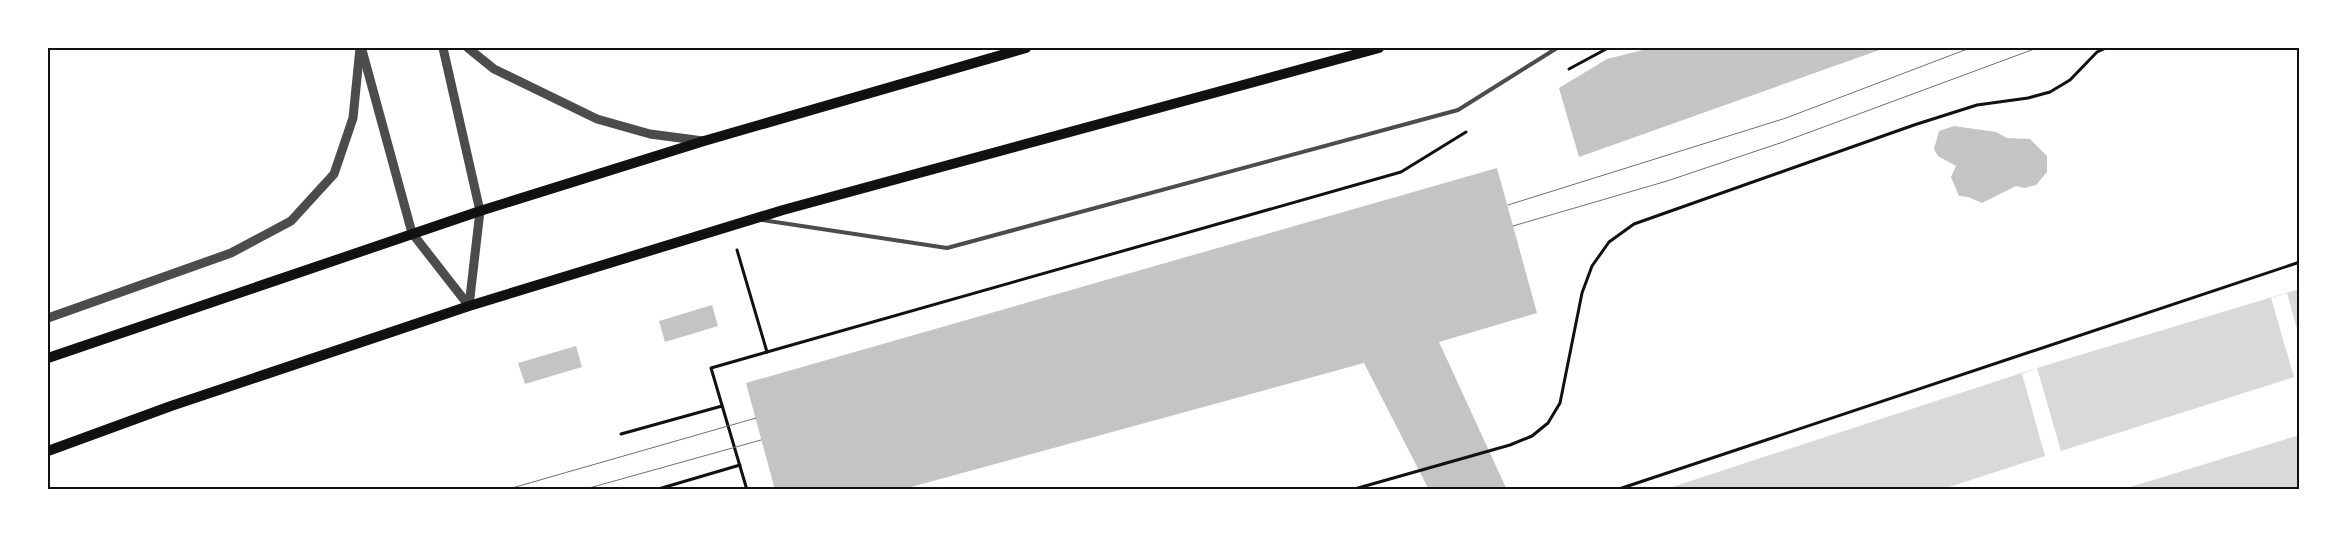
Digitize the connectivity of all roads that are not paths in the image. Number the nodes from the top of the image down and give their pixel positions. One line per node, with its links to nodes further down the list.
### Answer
1 (360, 48): 10 (street); 12 (street)
2 (442, 48): 8 (street)
3 (468, 48): 7 (street)
4 (1026, 48): 7 (main road)
5 (1379, 48): 9 (main road)
6 (1557, 48): 9 (lane)
7 (704, 141): 8 (main road)
8 (480, 211): 10 (main road); 11 (street)
9 (752, 219): 11 (main road)
10 (412, 233): 11 (street); 13 (main road)
11 (469, 306): 14 (main road)
12 (48, 318)
13 (48, 358)
14 (48, 451)

